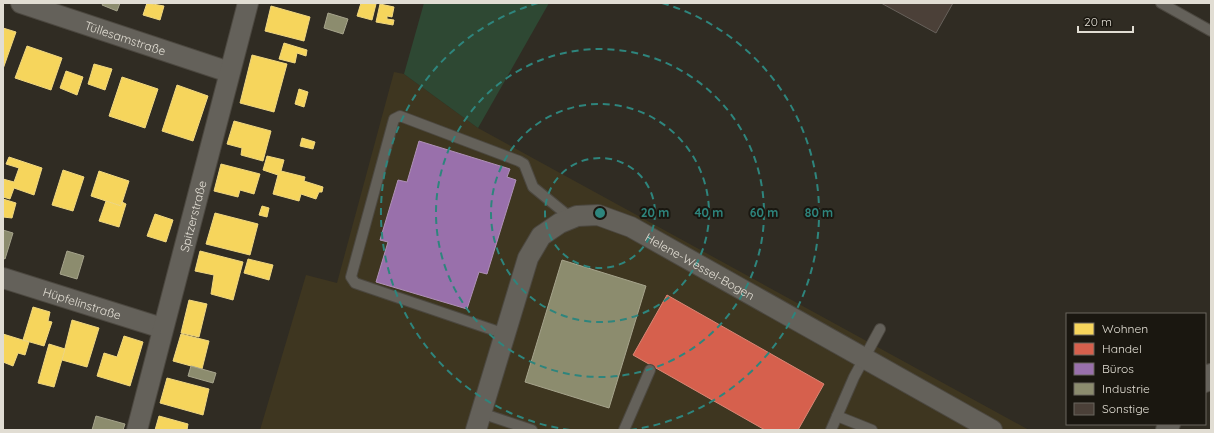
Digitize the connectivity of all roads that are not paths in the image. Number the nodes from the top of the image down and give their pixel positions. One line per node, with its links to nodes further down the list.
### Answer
1 (21, 3): 5 (street, Tüllesamstraße)
2 (248, 3): 5 (street, Spitzerstraße)
3 (1161, 3): 4 (lane)
4 (1211, 31)
5 (229, 72): 8 (street, Spitzerstraße)
6 (571, 218): 10 (street, Helene-Wessel-Bogen); 10 (lane); 11 (street, Helene-Wessel-Bogen)
7 (3, 278): 8 (street, Hüpfelinstraße)
8 (162, 328): 15 (street, Spitzerstraße)
9 (880, 329): 11 (lane)
10 (505, 334): 14 (street, Helene-Wessel-Bogen)
11 (864, 358): 13 (lane); 20 (street, Helene-Wessel-Bogen)
12 (650, 370): 17 (lane)
13 (837, 416): 18 (lane); 19 (lane)
14 (478, 422): 16 (lane)
15 (137, 430)
16 (532, 430)
17 (624, 430)
18 (831, 430)
19 (872, 430)
20 (992, 430)

